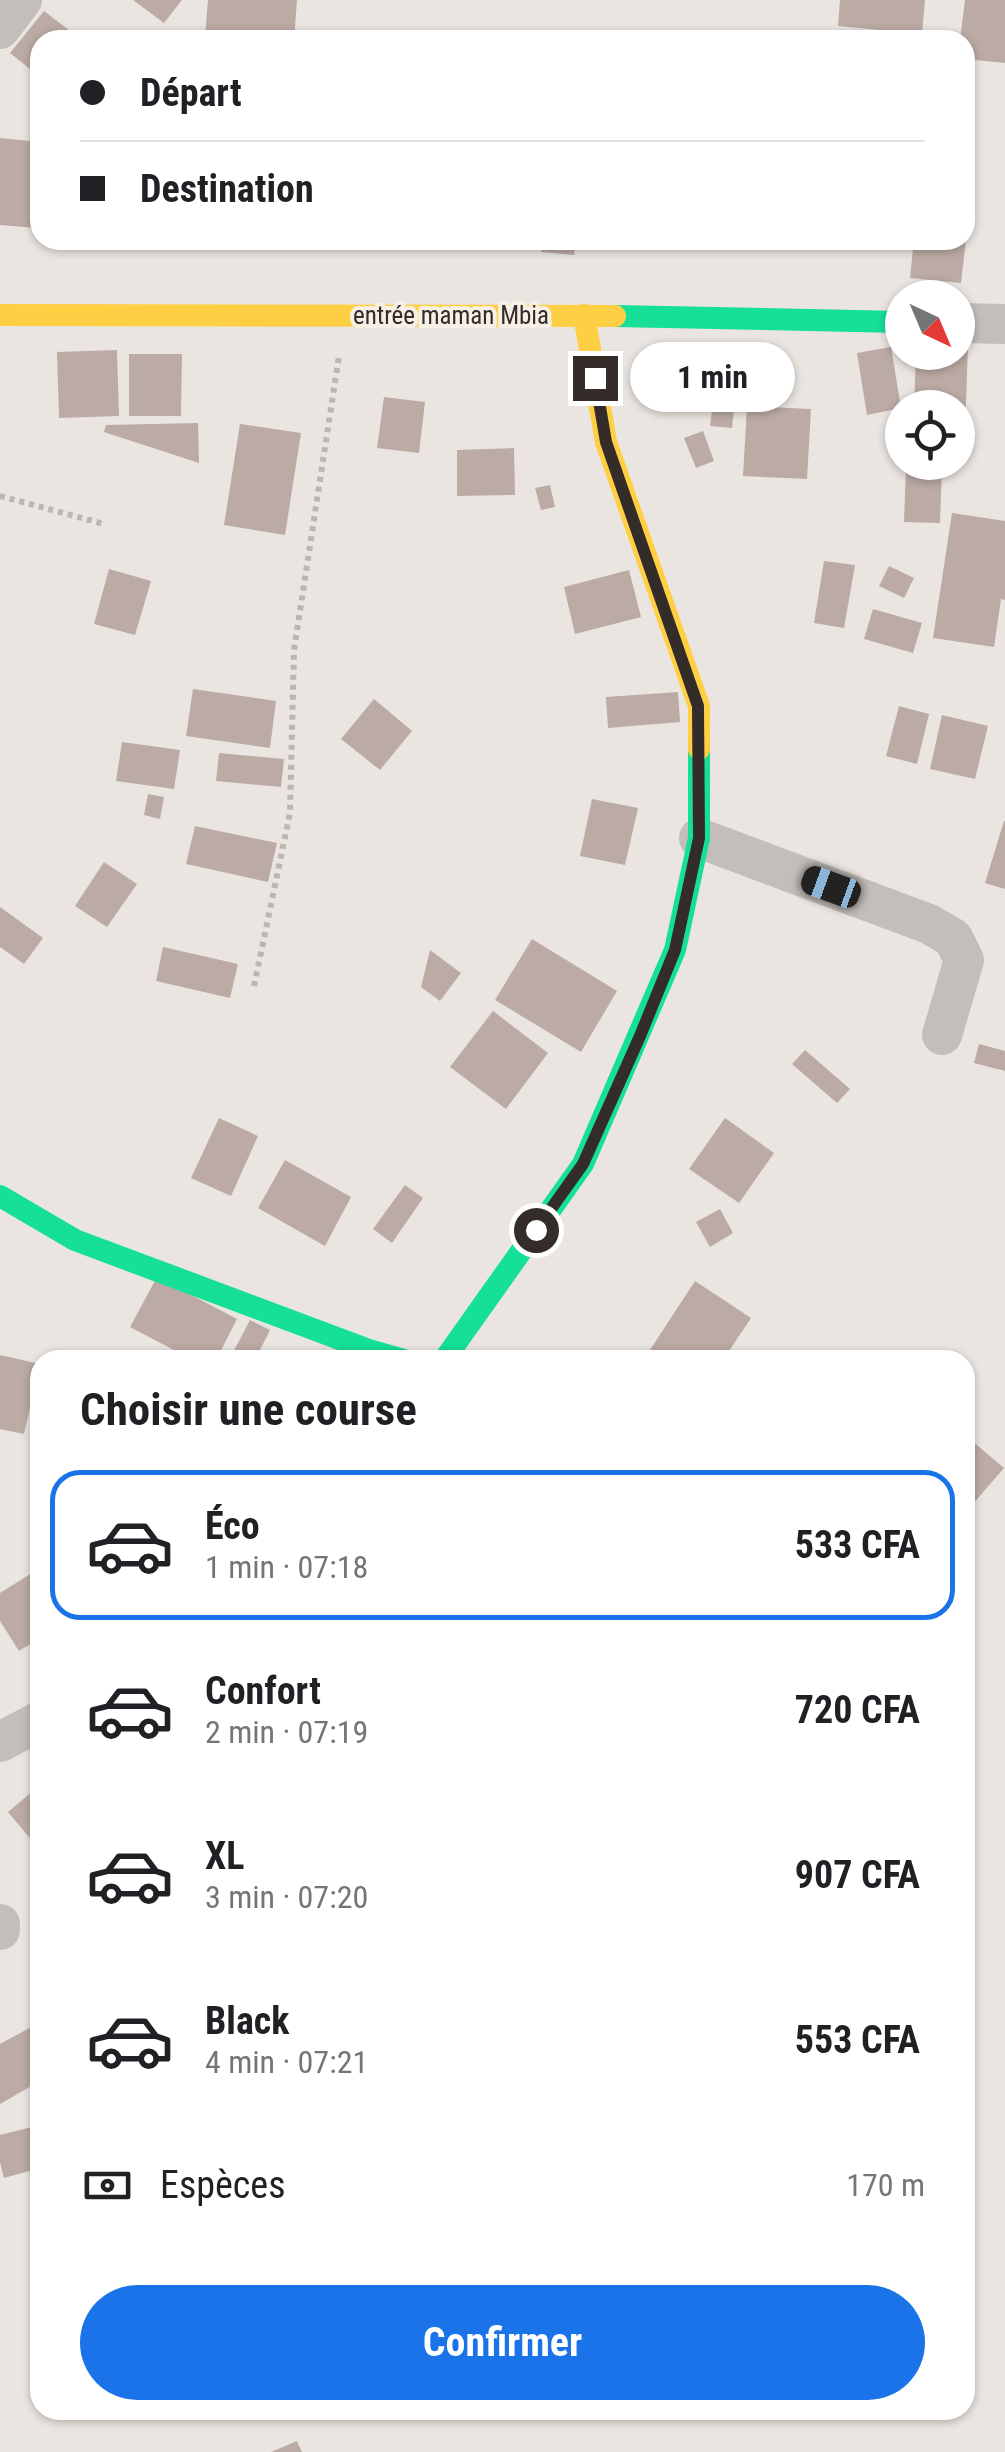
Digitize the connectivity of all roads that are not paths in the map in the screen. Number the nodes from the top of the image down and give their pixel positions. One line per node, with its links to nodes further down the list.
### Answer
1 (22, 0): 2 (street)
2 (0, 29)
3 (0, 315): 4 (street, entrée maman Mbia)
4 (584, 315): 5 (street, entrée maman Mbia); 8 (street)
5 (885, 322)
6 (975, 323): 7 (street)
7 (1005, 324)
8 (699, 838): 9 (street); 12 (street)
9 (942, 1035)
10 (0, 1196): 11 (street)
11 (369, 1350)
12 (451, 1350)
13 (30, 1726): 14 (street)
14 (0, 1742)

